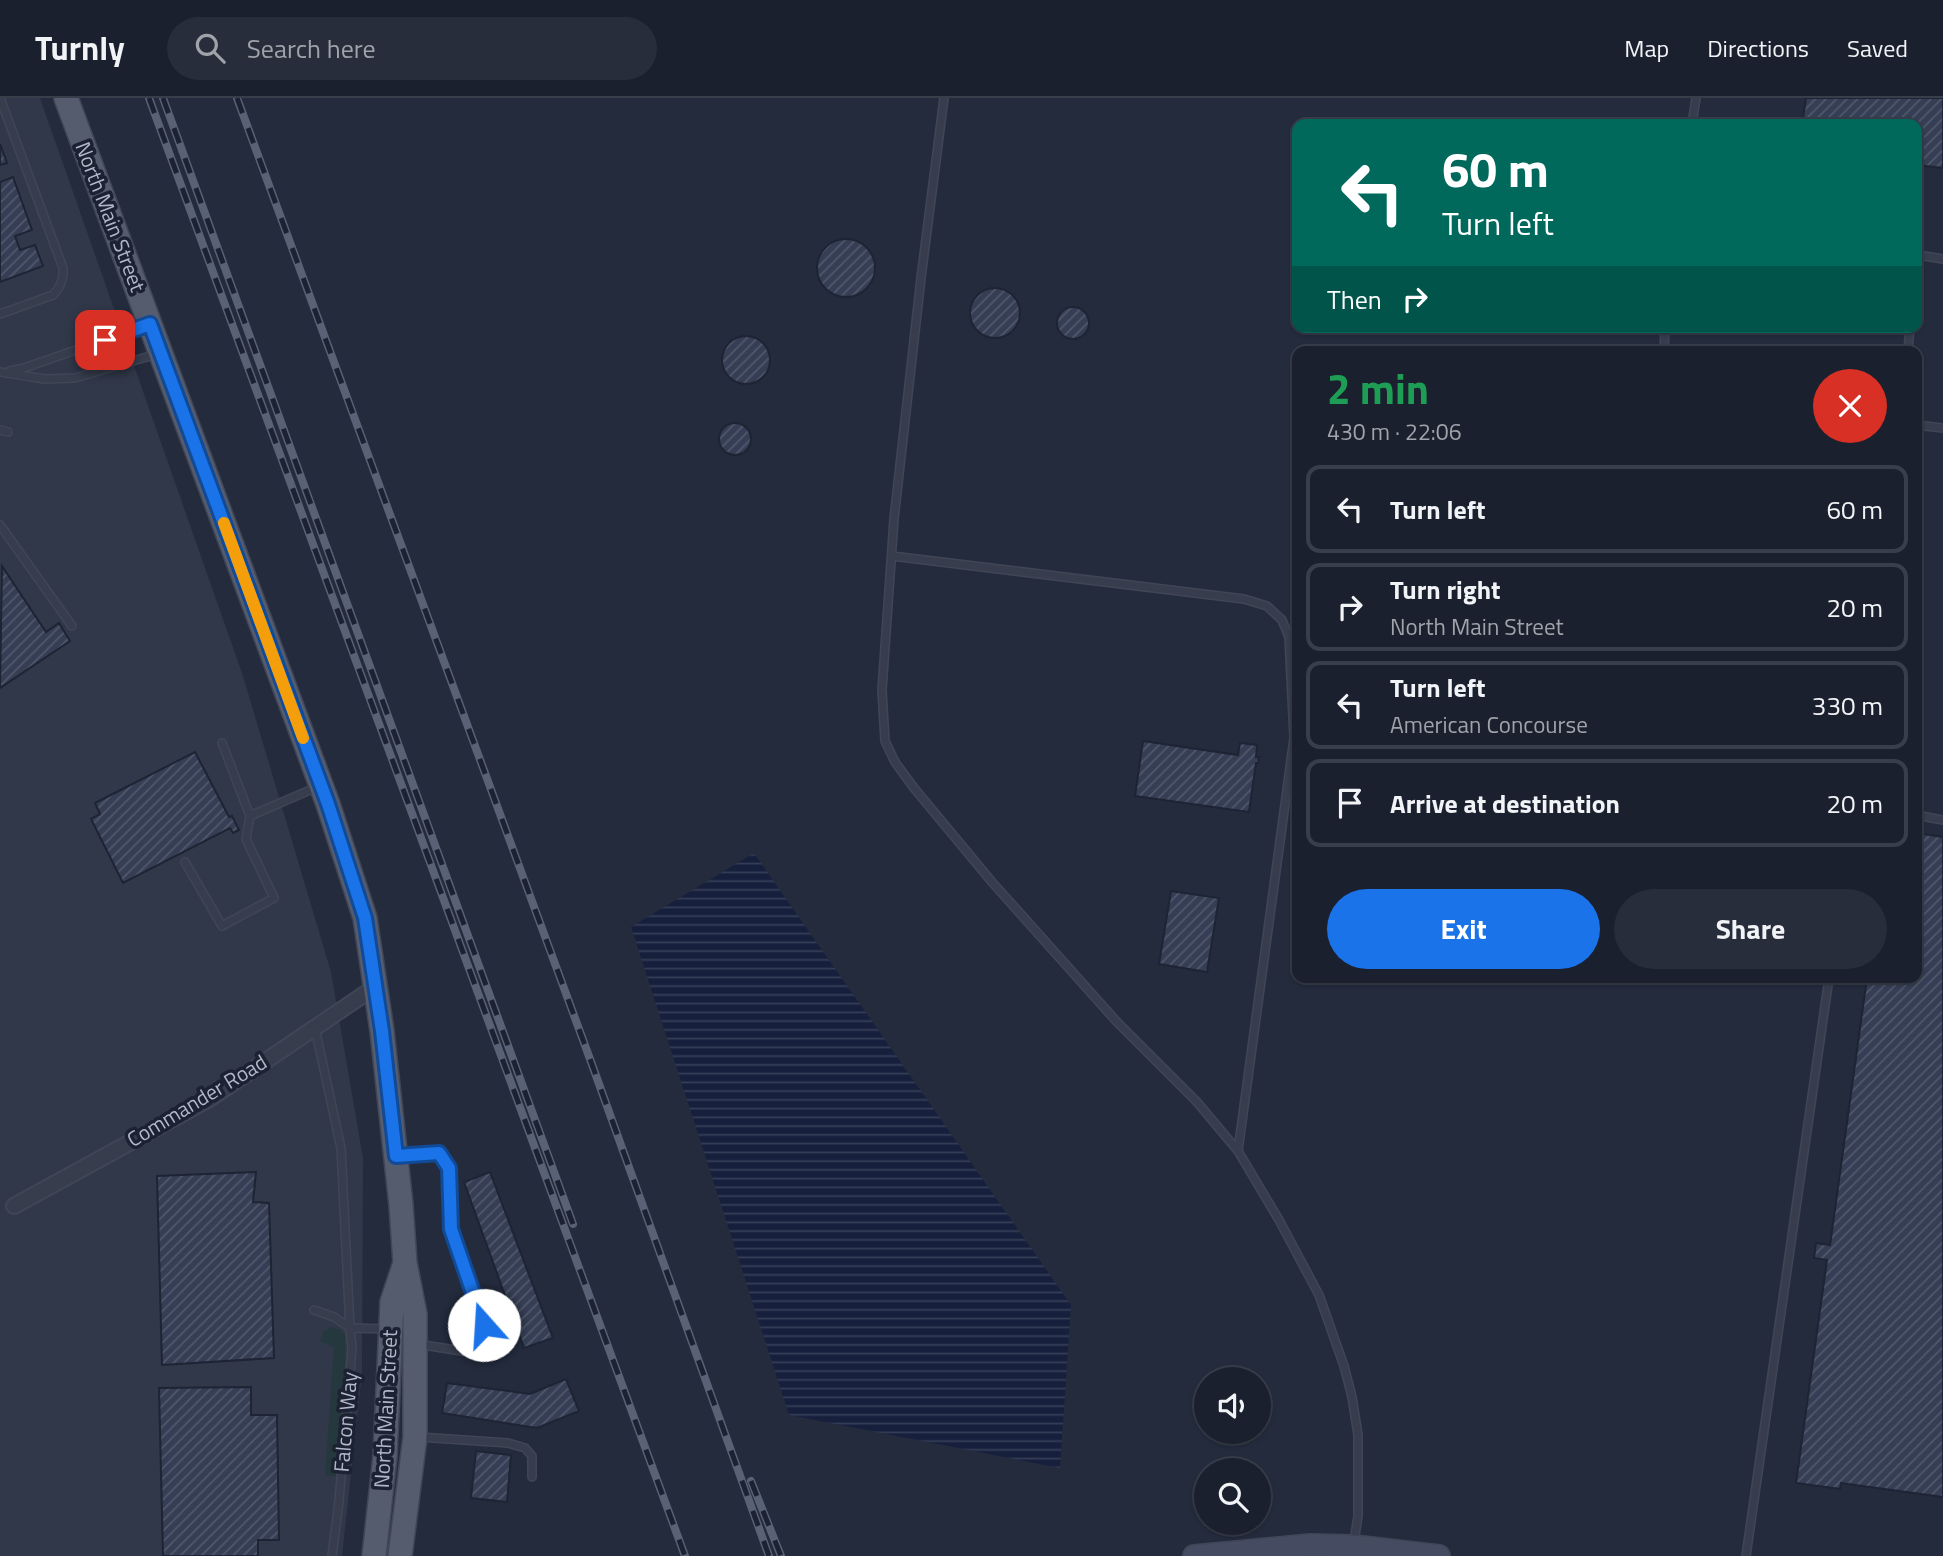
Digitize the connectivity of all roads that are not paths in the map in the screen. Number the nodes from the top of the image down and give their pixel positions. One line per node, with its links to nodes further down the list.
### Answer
1 (0, 98): 8 (lane)
2 (66, 98): 9 (main road, North Main Street)
3 (944, 98): 15 (lane)
4 (1696, 98): 5 (lane)
5 (1693, 119)
6 (1922, 255): 7 (lane)
7 (1943, 258)
8 (0, 314)
9 (150, 324): 10 (main road, North Main Street); 11 (lane)
10 (161, 352): 11 (lane); 20 (main road, North Main Street)
11 (1, 372)
12 (1922, 426): 13 (lane)
13 (1943, 428)
14 (0, 525): 16 (lane)
15 (892, 556): 17 (lane); 28 (lane)
16 (72, 626)
17 (1292, 698)
18 (222, 743): 21 (lane)
19 (1292, 753): 28 (lane)
20 (321, 785): 21 (lane); 26 (main road, North Main Street)
21 (250, 816): 24 (lane)
22 (1922, 816): 23 (lane)
23 (1943, 820)
24 (185, 862)
25 (1828, 983): 45 (lane)
26 (375, 987): 27 (street, Commander Road); 29 (main road, North Main Street)
27 (315, 1027): 30 (street, Commander Road); 33 (lane, Falcon Way)
28 (1238, 1151): 38 (lane)
29 (396, 1156): 31 (main road, North Main Street); 35 (lane)
30 (14, 1206)
31 (405, 1263): 34 (main road, North Main Street); 35 (main road, North Main Street)
32 (314, 1310): 33 (lane)
33 (350, 1328): 34 (lane); 39 (lane, Falcon Way)
34 (391, 1329): 35 (lane); 40 (main road, North Main Street)
35 (413, 1343): 36 (main road, North Main Street)
36 (415, 1437): 37 (lane); 41 (main road, North Main Street); 42 (main road)
37 (532, 1477)
38 (1354, 1546): 43 (main road); 44 (main road)
39 (332, 1556)
40 (374, 1556)
41 (400, 1556)
42 (410, 1556)
43 (1194, 1556)
44 (1439, 1556)
45 (1746, 1556)

